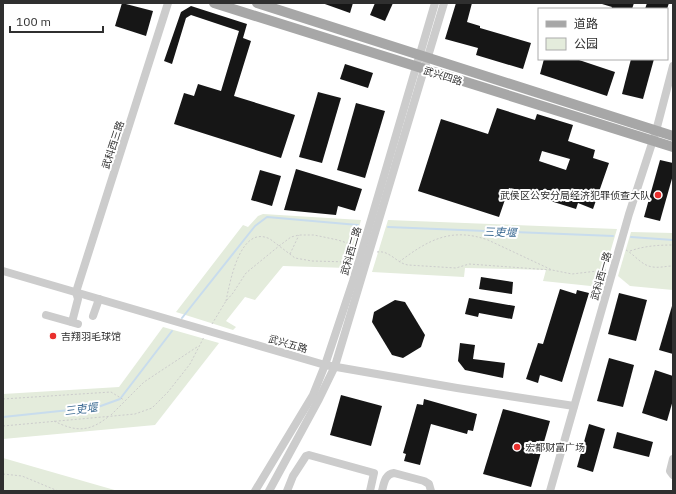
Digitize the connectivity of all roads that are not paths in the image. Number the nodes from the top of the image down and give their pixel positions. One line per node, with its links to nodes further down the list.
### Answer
1 (168, 3): 14 (street, 武科西三路)
2 (214, 3): 8 (main road, 武兴四路)
3 (257, 3): 6 (main road, 武兴四路)
4 (435, 3): 6 (street, 武科西二路)
5 (444, 3): 6 (street, 武科西二路)
6 (424, 56): 8 (street, 武科西二路); 9 (main road, 武兴四路)
7 (673, 66): 9 (street, 武科西一路)
8 (420, 68): 9 (main road, 武兴四路); 12 (street, 武科西二路)
9 (654, 136): 10 (main road, 武兴四路); 11 (main road, 武兴四路); 20 (street, 武科西一路)
10 (673, 136)
11 (673, 147)
12 (366, 252): 18 (street, 武科西二路); 19 (street, 武科西二路)
13 (3, 270): 14 (street, 武兴五路)
14 (76, 292): 15 (street, 武兴五路); 16 (street, 武科西三路)
15 (99, 299): 17 (street); 18 (street, 武兴五路)
16 (46, 315)
17 (93, 316)
18 (325, 365): 19 (street, 武兴五路); 27 (street, 武科西二路)
19 (335, 366): 20 (street, 武兴五路); 22 (street, 武科西二路)
20 (574, 406): 32 (street, 武科西一路)
21 (673, 459): 23 (street)
22 (278, 474): 24 (street); 25 (street, 武科西二路)
23 (673, 475)
24 (292, 478): 26 (street); 29 (street)
25 (274, 483): 26 (street); 28 (street, 武科西二路)
26 (288, 489)
27 (254, 491)
28 (269, 491)
29 (370, 491)
30 (382, 491): 31 (street)
31 (432, 491)
32 (550, 491)

